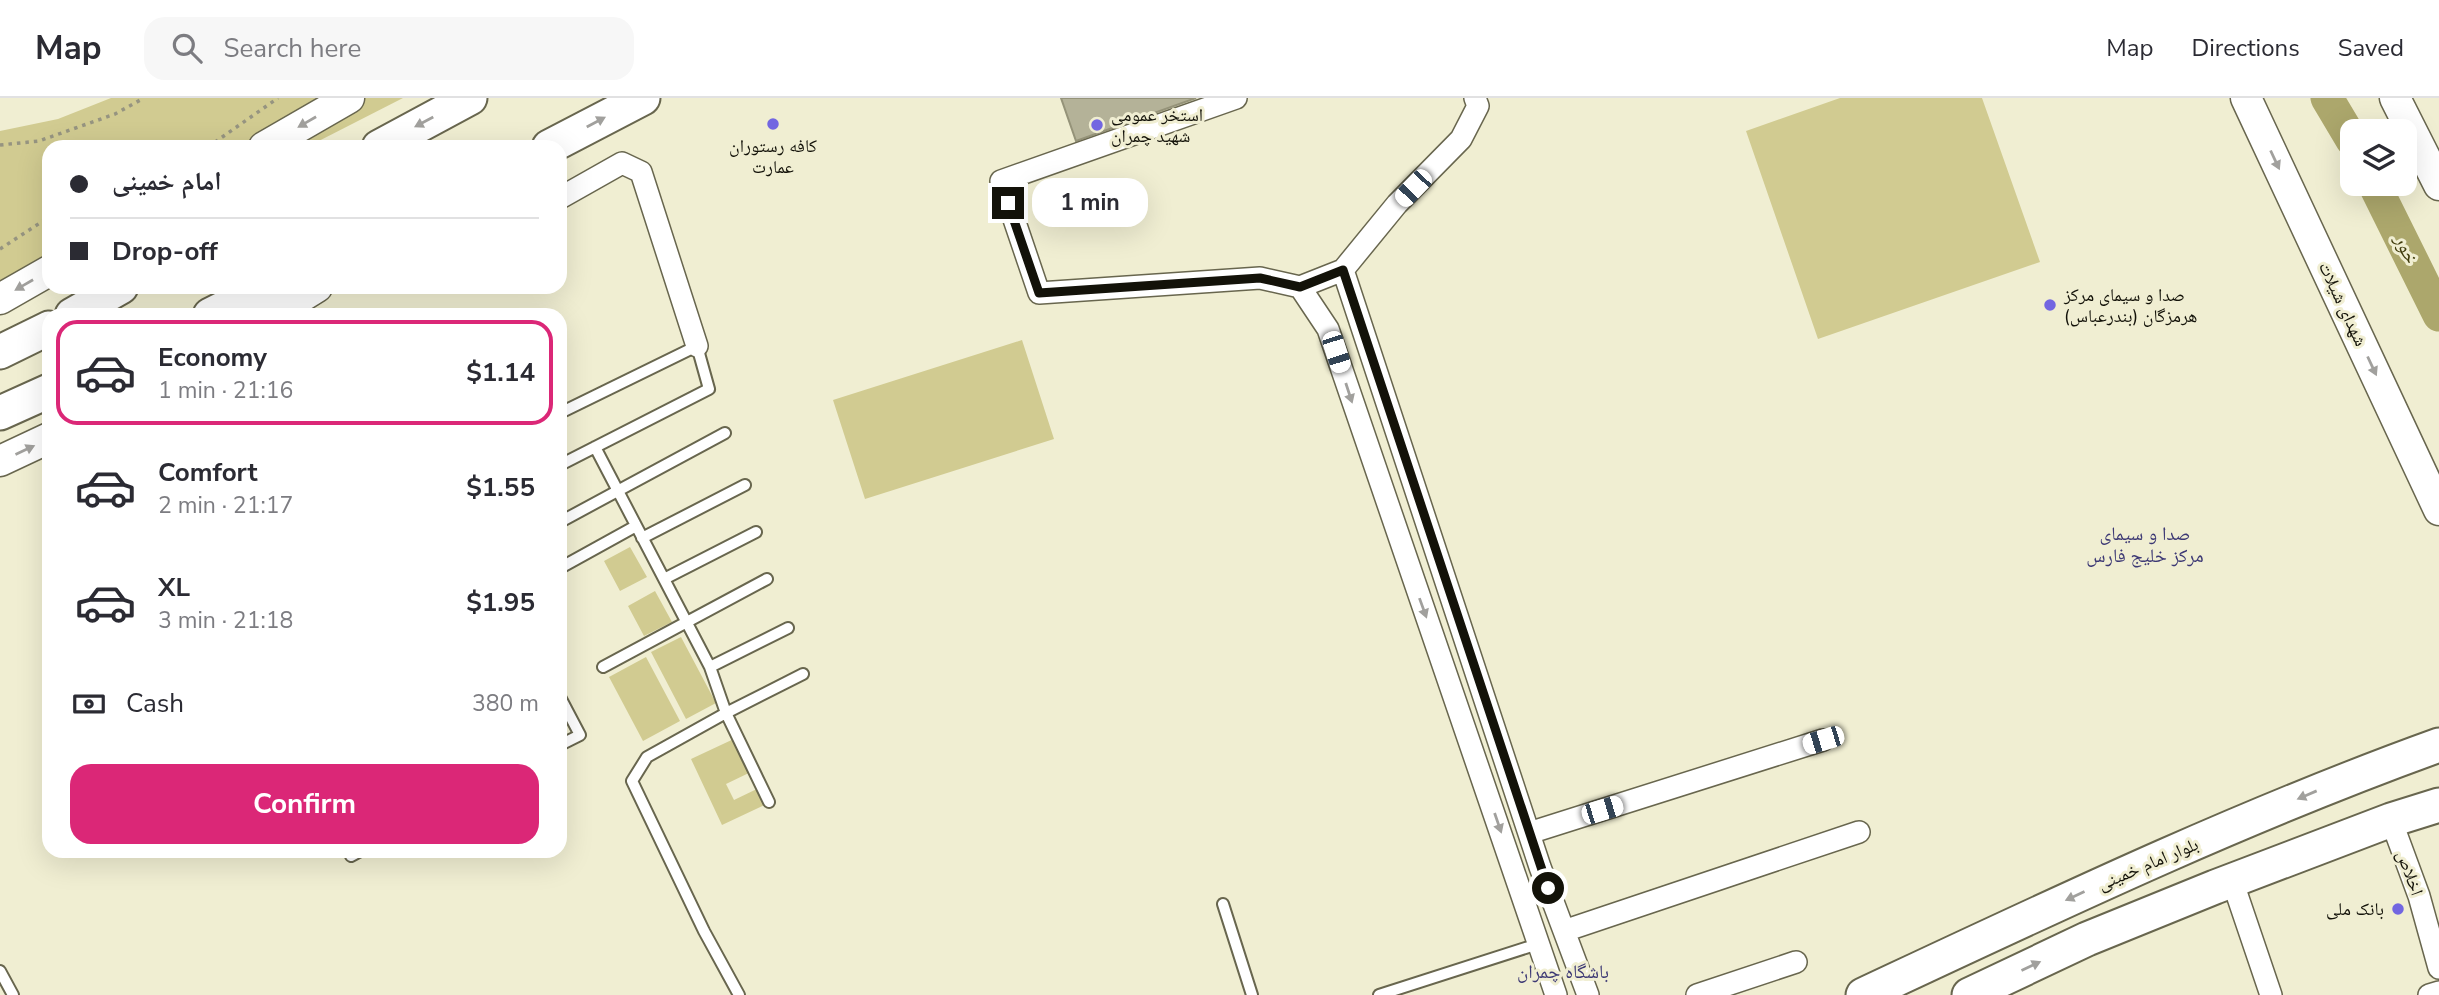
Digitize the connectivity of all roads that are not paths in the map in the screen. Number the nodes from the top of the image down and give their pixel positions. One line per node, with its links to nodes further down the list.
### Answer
1 (349, 98): 8 (main road, one-way to 8)
2 (470, 98): 9 (main road, one-way to 9)
3 (643, 98): 10 (main road, one-way to 3)
4 (1236, 98): 15 (street)
5 (1475, 98): 13 (street)
6 (2246, 98): 38 (main road, شهدای شیلات, one-way to 38)
7 (2395, 98): 11 (main road)
8 (276, 140)
9 (392, 140)
10 (562, 140)
11 (2439, 185)
12 (567, 194): 24 (street)
13 (1343, 270): 15 (street); 27 (street)
14 (42, 275): 19 (main road, one-way to 19)
15 (1300, 287): 30 (street, one-way to 30)
16 (109, 294): 20 (main road)
17 (252, 294): 21 (main road)
18 (306, 294): 22 (main road)
19 (0, 299)
20 (84, 308)
21 (224, 308)
22 (283, 308)
23 (42, 331): 25 (main road)
24 (697, 346): 28 (lane); 33 (lane)
25 (0, 352)
26 (42, 394): 29 (main road)
27 (1388, 409): 30 (street); 40 (street)
28 (567, 410)
29 (0, 413)
30 (1358, 419): 42 (street)
31 (725, 433): 37 (lane)
32 (42, 441): 34 (main road, one-way to 32)
33 (594, 447): 35 (lane); 37 (lane)
34 (0, 461)
35 (567, 461)
36 (745, 485): 44 (lane)
37 (617, 491): 39 (lane); 41 (lane)
38 (2439, 510)
39 (567, 518)
40 (1424, 519): 42 (street); 50 (street)
41 (636, 526): 44 (lane); 45 (lane)
42 (1395, 529): 51 (street, one-way to 51)
43 (755, 532): 46 (lane)
44 (642, 538): 46 (lane)
45 (567, 564)
46 (664, 579): 48 (lane)
47 (767, 579): 48 (lane)
48 (687, 622): 52 (lane); 53 (lane)
49 (788, 628): 53 (lane)
50 (1462, 632): 51 (street); 60 (street)
51 (1435, 642): 62 (street)
52 (603, 667)
53 (710, 667): 56 (lane)
54 (803, 674): 56 (lane)
55 (567, 710): 58 (lane)
56 (726, 713): 64 (lane); 80 (lane)
57 (1823, 740): 68 (street)
58 (567, 741)
59 (2439, 745): 63 (main road, بلوار امام خمینی)
60 (1502, 751): 62 (street); 68 (street)
61 (2439, 758): 63 (main road)
62 (1476, 760): 70 (street, one-way to 70)
63 (2344, 779): 86 (main road, بلوار امام خمینی, one-way to 86)
64 (769, 802)
65 (2439, 805): 66 (main road)
66 (2391, 820): 71 (main road); 76 (street, اخلاص)
67 (1859, 832): 73 (street)
68 (1529, 833): 69 (street)
69 (1538, 861): 70 (street); 73 (street)
70 (1514, 870): 74 (street)
71 (2232, 880): 87 (main road, one-way to 71); 88 (street)
72 (1223, 904): 81 (lane)
73 (1564, 931): 84 (street)
74 (1538, 944): 82 (lane); 83 (street)
75 (1796, 962): 85 (street)
76 (2439, 968)
77 (0, 971): 79 (lane)
78 (2439, 992): 89 (street)
79 (10, 994)
80 (739, 995)
81 (1252, 995)
82 (1379, 995)
83 (1556, 995)
84 (1588, 995)
85 (1697, 995)
86 (1863, 995)
87 (1969, 995)
88 (2271, 995)
89 (2429, 995)

